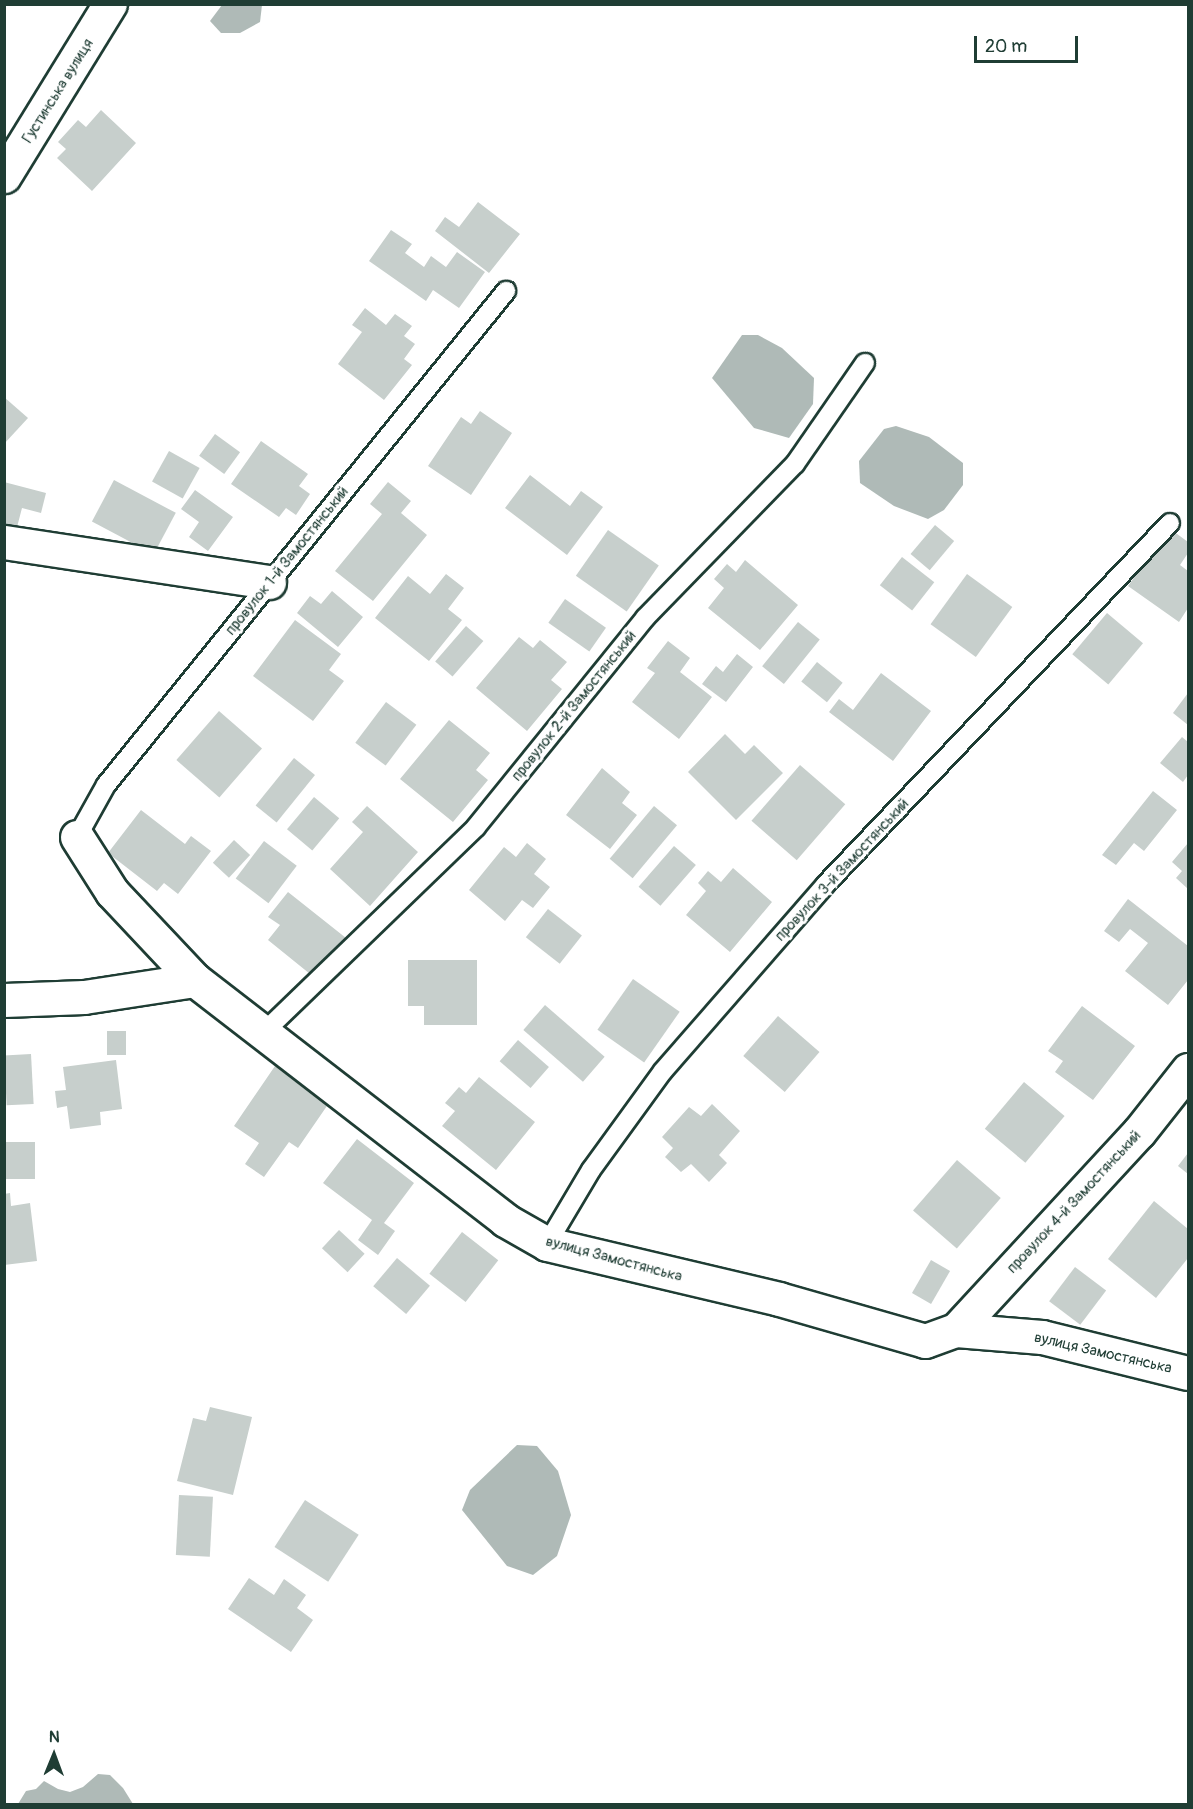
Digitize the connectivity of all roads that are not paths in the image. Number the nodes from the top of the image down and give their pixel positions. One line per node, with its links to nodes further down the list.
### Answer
1 (110, 4): 2 (street, Густинська вулиця)
2 (4, 176)
3 (506, 291): 7 (lane, провулок 1-й Замостянський)
4 (865, 363): 11 (lane, провулок 2-й Замостянський)
5 (1170, 523): 13 (lane, провулок 3-й Замостянський)
6 (4, 542): 7 (street)
7 (269, 582): 8 (lane, провулок 1-й Замостянський)
8 (77, 837): 9 (street, вулиця Замостянська)
9 (195, 980): 10 (street); 11 (street, вулиця Замостянська)
10 (4, 1000)
11 (263, 1033): 13 (street, вулиця Замостянська)
12 (1188, 1070): 14 (street, провулок 4-й Замостянський)
13 (547, 1244): 14 (street, вулиця Замостянська)
14 (956, 1330): 15 (street, вулиця Замостянська)
15 (1188, 1373)

